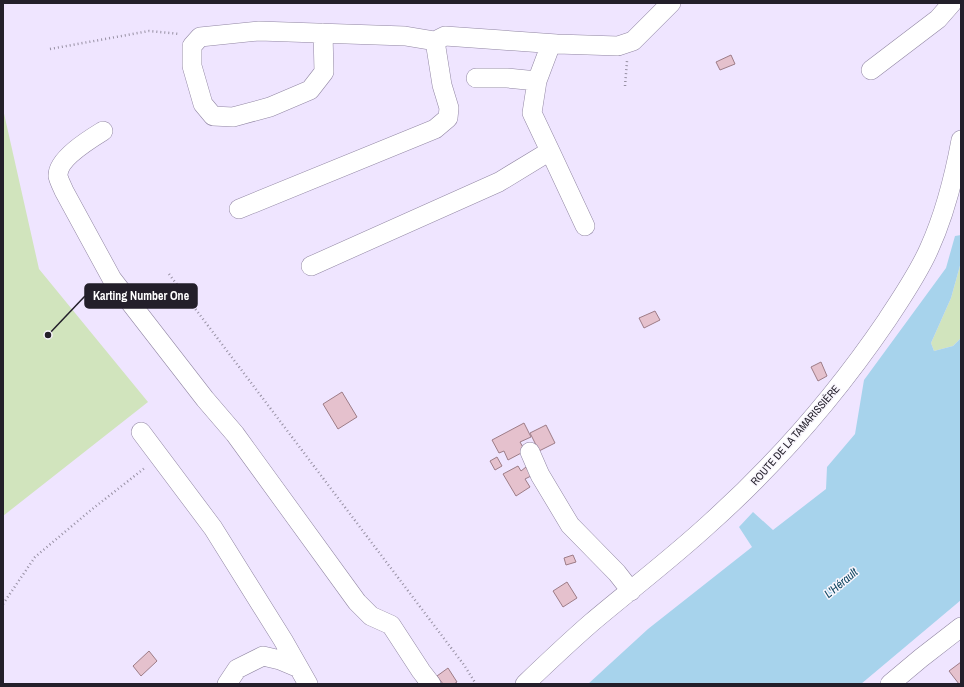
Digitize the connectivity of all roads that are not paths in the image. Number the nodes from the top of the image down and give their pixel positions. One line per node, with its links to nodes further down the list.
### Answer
1 (671, 3): 5 (street)
2 (952, 3): 6 (street)
3 (323, 33): 3 (street); 4 (street)
4 (435, 40): 5 (street); 12 (street)
5 (551, 44): 8 (street)
6 (870, 70)
7 (476, 78): 8 (street)
8 (537, 81): 11 (street)
9 (103, 130): 22 (street)
10 (961, 140): 17 (street, ROUTE DE LA TAMARISSIÈRE)
11 (550, 151): 13 (street); 14 (street)
12 (239, 210)
13 (585, 226)
14 (311, 266)
15 (141, 432): 19 (street)
16 (530, 452): 17 (street)
17 (631, 591): 23 (street, ROUTE DE LA TAMARISSIÈRE)
18 (961, 627): 24 (street)
19 (299, 668): 20 (street); 21 (street)
20 (227, 684)
21 (308, 684)
22 (431, 684)
23 (525, 684)
24 (890, 684)

